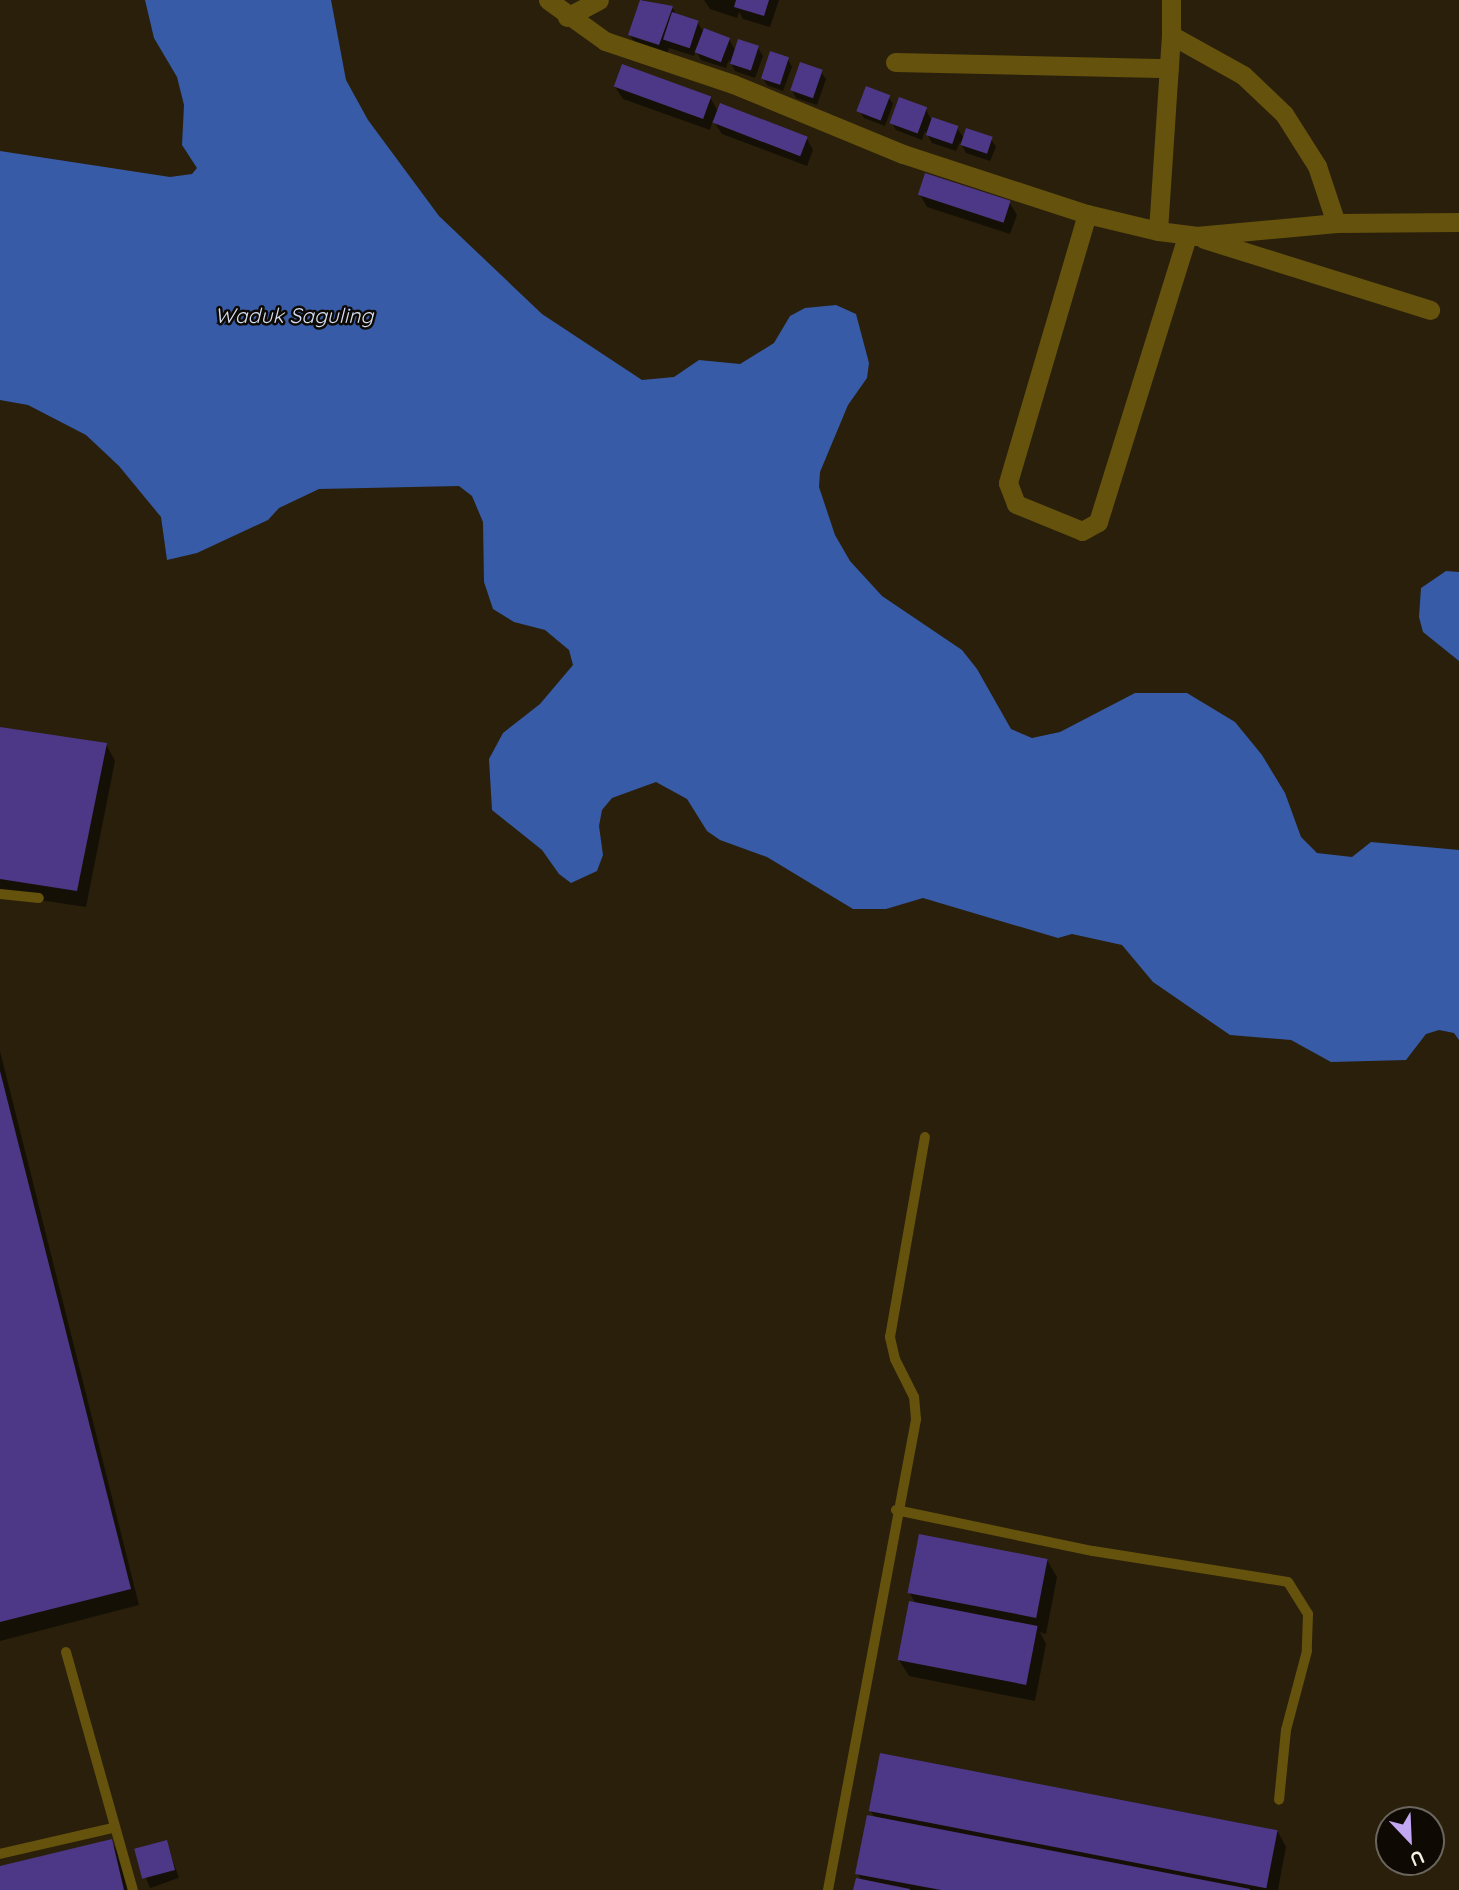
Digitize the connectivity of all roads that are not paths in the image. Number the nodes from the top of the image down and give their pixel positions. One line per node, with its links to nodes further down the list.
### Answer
1 (548, 0): 4 (street)
2 (598, 0): 4 (street)
3 (1171, 0): 5 (street)
4 (566, 17): 8 (street)
5 (1171, 35): 7 (street); 10 (street)
6 (895, 62): 7 (street)
7 (1169, 68): 11 (street)
8 (1087, 214): 11 (street); 12 (street)
9 (1459, 222): 10 (street)
10 (1336, 223): 12 (street)
11 (1158, 231): 12 (street)
12 (1192, 236): 13 (street)
13 (1430, 310)
14 (0, 894): 15 (lane)
15 (39, 898)
16 (925, 1137): 17 (lane)
17 (896, 1510): 19 (lane); 23 (lane)
18 (66, 1652): 20 (lane)
19 (1279, 1800)
20 (113, 1828): 21 (lane); 22 (lane)
21 (0, 1854)
22 (133, 1890)
23 (828, 1890)

